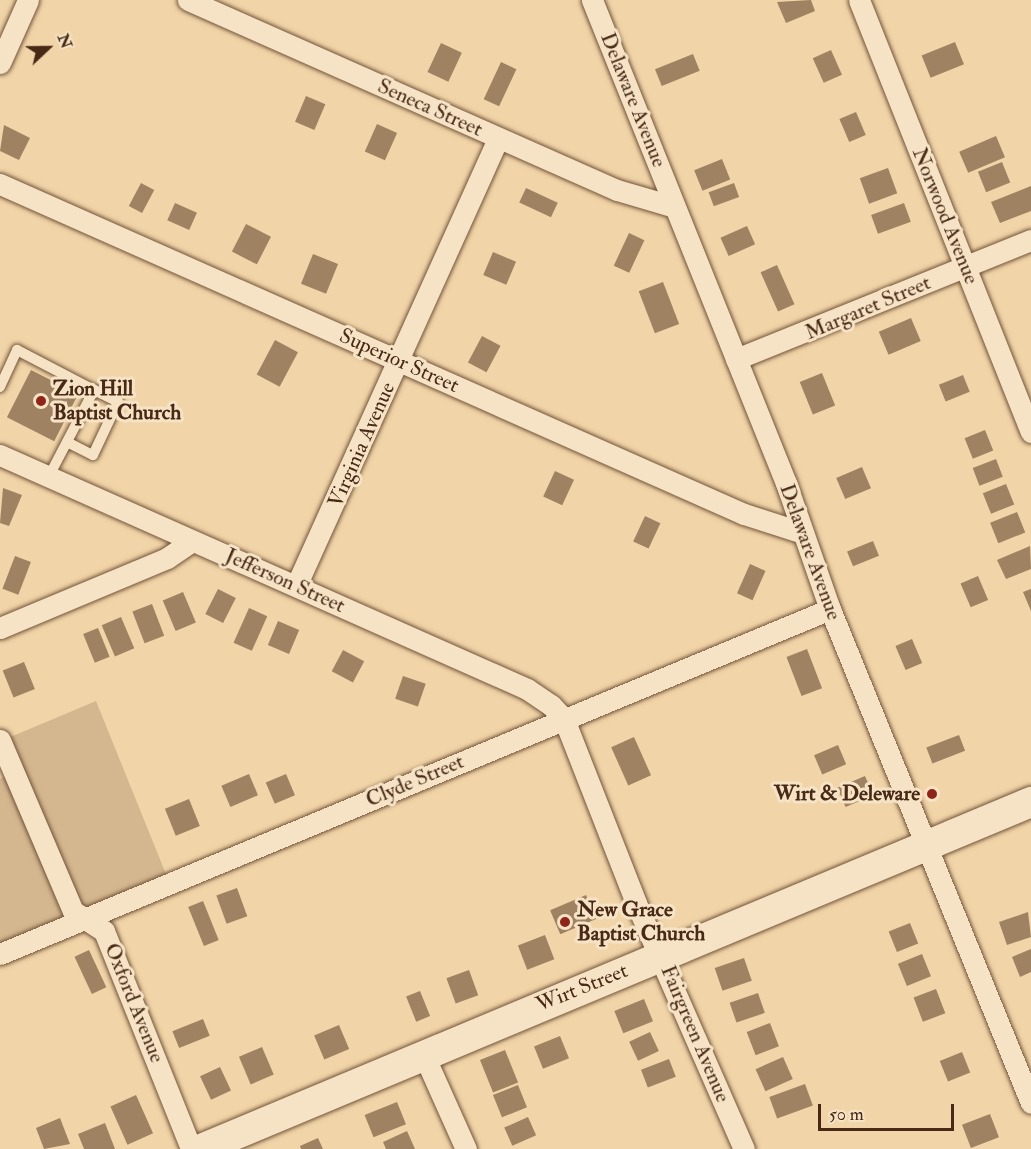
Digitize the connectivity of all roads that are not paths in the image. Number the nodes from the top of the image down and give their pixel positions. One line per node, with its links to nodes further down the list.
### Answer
1 (28, 0): 5 (street)
2 (188, 0): 6 (street, Seneca Street)
3 (592, 0): 8 (street, Delaware Avenue)
4 (859, 0): 10 (street, Norwood Avenue)
5 (0, 63)
6 (498, 139): 8 (street, Seneca Street); 12 (street, Virginia Avenue)
7 (0, 184): 12 (street, Superior Street)
8 (675, 207): 11 (street, Delaware Avenue)
9 (1031, 240): 10 (street, Margaret Street)
10 (965, 267): 11 (street, Margaret Street); 15 (street, Norwood Avenue)
11 (736, 359): 19 (street, Delaware Avenue)
12 (400, 361): 19 (street, Superior Street); 21 (street, Virginia Avenue)
13 (0, 387): 14 (lane)
14 (94, 390): 16 (lane); 16 (lane)
15 (1031, 432)
16 (67, 442): 18 (lane)
17 (0, 455): 18 (street, Jefferson Street)
18 (49, 476): 20 (street, Jefferson Street)
19 (801, 532): 22 (street, Delaware Avenue)
20 (191, 542): 21 (street, Jefferson Street); 23 (street)
21 (296, 586): 24 (street, Jefferson Street)
22 (830, 609): 24 (street, Clyde Street); 27 (street, Delaware Avenue)
23 (0, 628)
24 (564, 719): 28 (street, Clyde Street); 30 (street, Fairgreen Avenue)
25 (0, 740): 28 (street, Oxford Avenue)
26 (1031, 802): 27 (main road, Wirt Street)
27 (924, 846): 30 (main road, Wirt Street); 32 (street, Delaware Avenue)
28 (88, 918): 29 (street, Clyde Street); 33 (street, Oxford Avenue)
29 (0, 954)
30 (661, 955): 31 (main road, Wirt Street); 36 (street, Fairgreen Avenue)
31 (423, 1053): 34 (main road, Wirt Street); 35 (street)
32 (1031, 1103)
33 (191, 1149)
34 (201, 1149)
35 (466, 1149)
36 (744, 1149)

